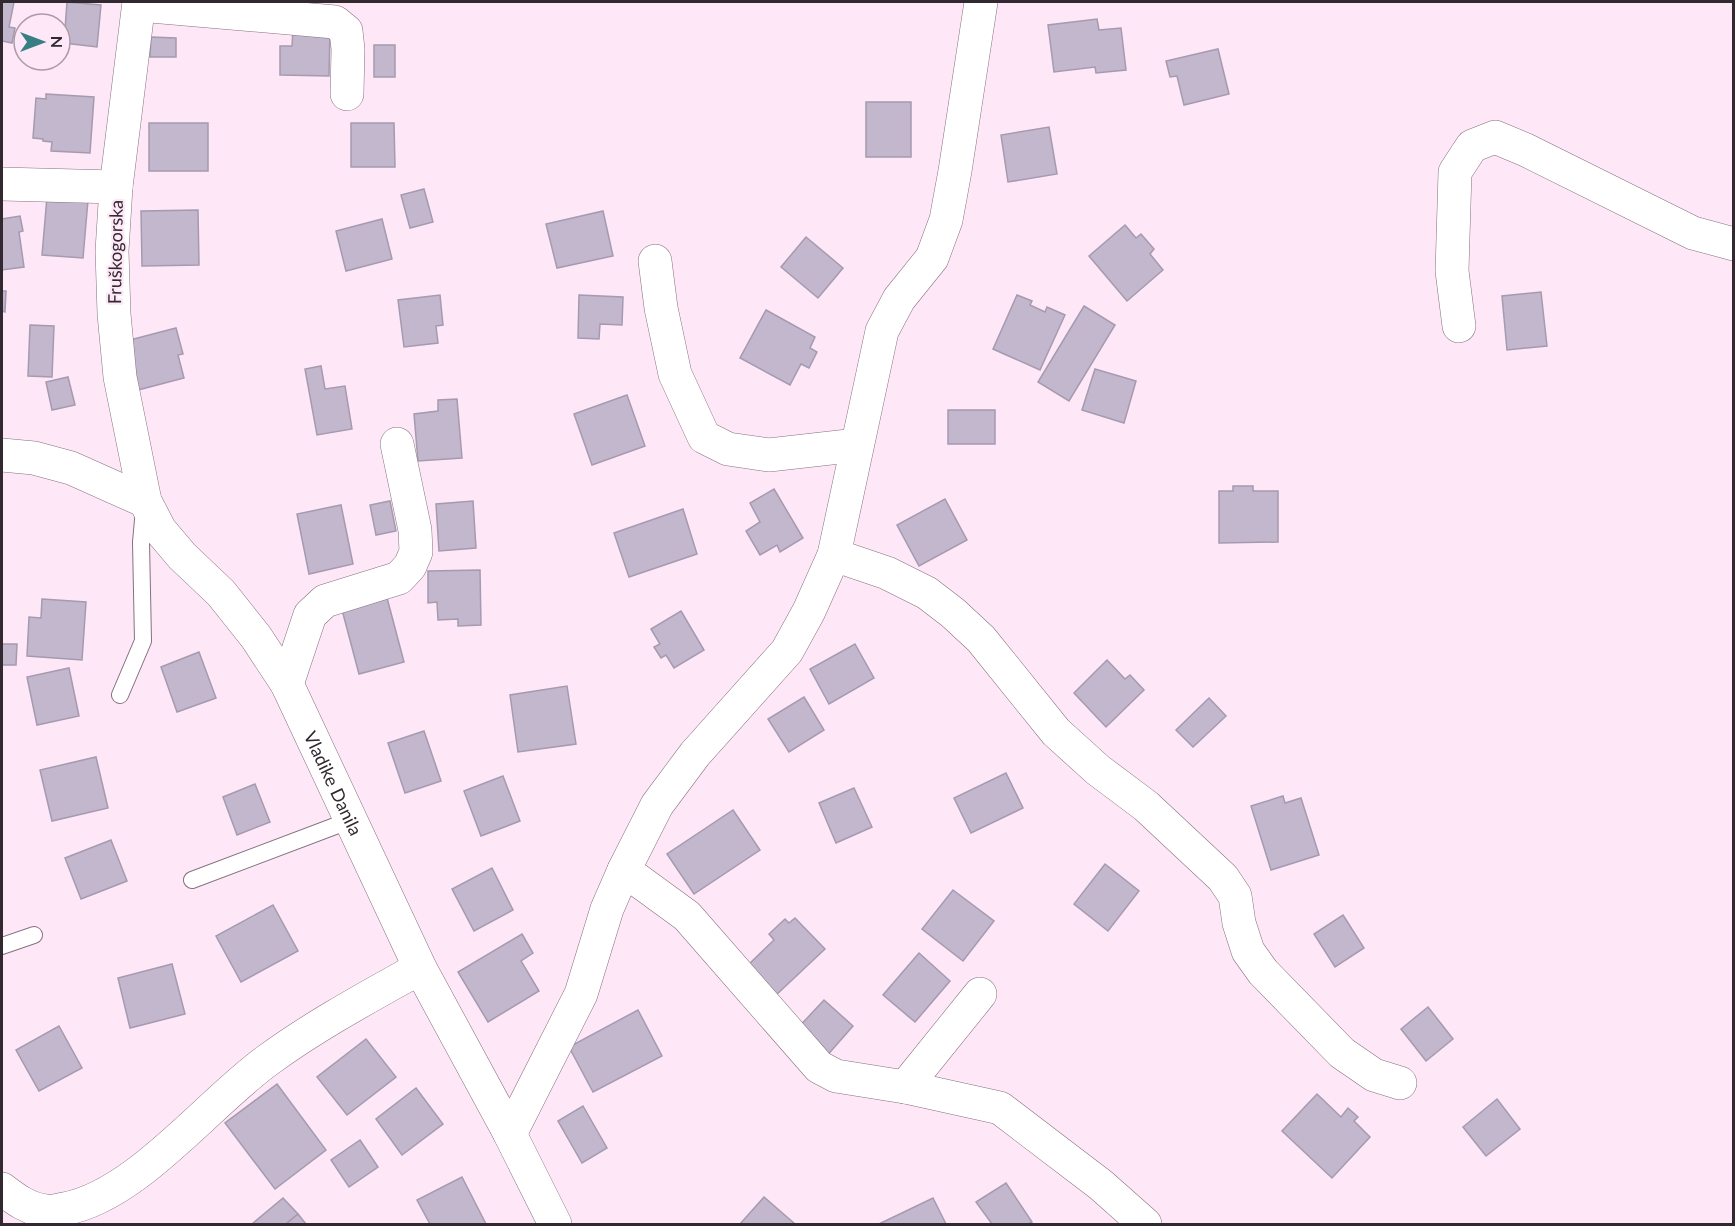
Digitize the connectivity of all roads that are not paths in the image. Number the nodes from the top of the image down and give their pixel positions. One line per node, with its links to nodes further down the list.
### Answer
1 (981, 2): 10 (street)
2 (139, 3): 3 (street); 5 (street, Fruškogorska)
3 (347, 94)
4 (2, 184): 5 (street)
5 (116, 187): 12 (street, Fruškogorska)
6 (1734, 244): 8 (street)
7 (655, 261): 10 (street)
8 (1459, 326)
9 (397, 444): 14 (street)
10 (857, 445): 13 (street)
11 (2, 455): 12 (street)
12 (145, 501): 14 (street, Vladike Danila); 15 (lane)
13 (834, 555): 17 (street); 23 (street)
14 (287, 684): 16 (street, Vladike Danila)
15 (120, 695)
16 (351, 820): 18 (lane); 21 (street, Vladike Danila)
17 (624, 870): 24 (street); 25 (street)
18 (192, 880)
19 (34, 935): 20 (lane)
20 (2, 946)
21 (420, 968): 25 (street, Vladike Danila); 26 (street)
22 (980, 994): 24 (street)
23 (1400, 1083)
24 (905, 1087): 28 (street)
25 (510, 1134): 27 (street, Vladike Danila)
26 (2, 1189)
27 (555, 1224)
28 (1145, 1224)

